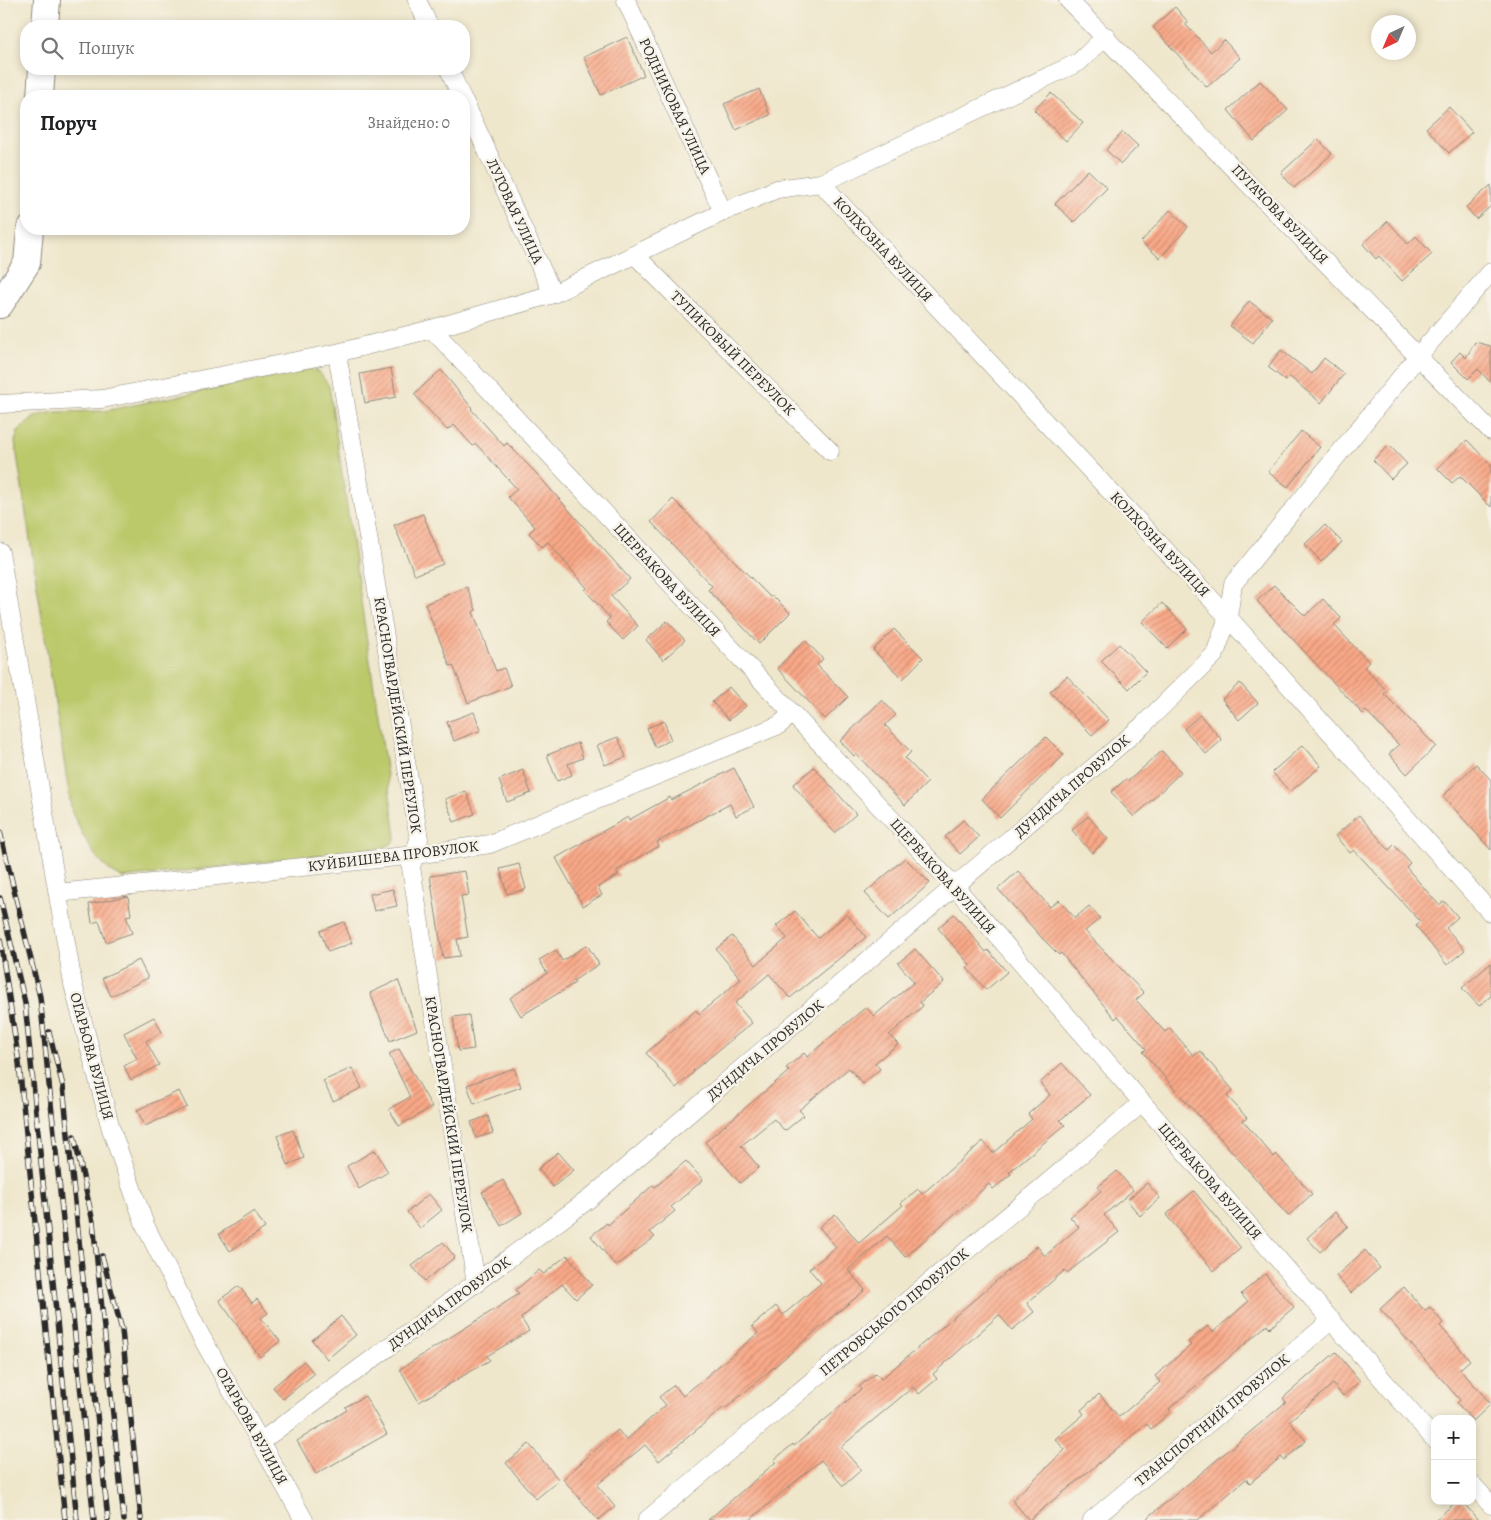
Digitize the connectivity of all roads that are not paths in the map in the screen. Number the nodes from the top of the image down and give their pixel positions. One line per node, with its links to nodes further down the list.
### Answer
1 (47, 0): 5 (main road)
2 (417, 0): 6 (street)
3 (626, 0): 14 (street, РОДНИКОВАЯ УЛИЦА)
4 (1068, 0): 7 (street, ПУГАЧОВА ВУЛИЦЯ)
5 (45, 20)
6 (426, 20)
7 (1106, 36): 13 (street); 22 (street, ПУГАЧОВА ВУЛИЦЯ)
8 (42, 75): 10 (main road)
9 (452, 75): 11 (street)
10 (40, 90)
11 (458, 90)
12 (470, 114): 18 (street, ЛУГОВАЯ УЛИЦА)
13 (821, 183): 14 (street); 27 (street, КОЛХОЗНА ВУЛИЦЯ)
14 (723, 212): 16 (street)
15 (29, 235): 19 (main road)
16 (635, 255): 18 (street); 25 (street, ТУПИКОВЫЙ ПЕРЕУЛОК)
17 (1491, 272): 22 (street, ДУНДИЧА ПРОВУЛОК)
18 (553, 294): 20 (street)
19 (0, 305)
20 (432, 329): 21 (street); 28 (street, ЩЕРБАКОВА ВУЛИЦЯ)
21 (337, 353): 23 (street); 29 (street, КРАСНОГВАРДЕЙСКИЙ ПЕРЕУЛОК)
22 (1419, 355): 24 (street, ПУГАЧОВА ВУЛИЦЯ); 27 (street, ДУНДИЧА ПРОВУЛОК)
23 (0, 404)
24 (1491, 431)
25 (830, 451)
26 (0, 552): 31 (street, ОГАРЬОВА ВУЛИЦЯ)
27 (1228, 617): 30 (street, ДУНДИЧА ПРОВУЛОК); 32 (street, КОЛХОЗНА ВУЛИЦЯ)
28 (792, 714): 29 (street, КУЙБИШЕВА ПРОВУЛОК); 30 (street, ЩЕРБАКОВА ВУЛИЦЯ)
29 (415, 855): 31 (street, КУЙБИШЕВА ПРОВУЛОК); 34 (street, КРАСНОГВАРДЕЙСКИЙ ПЕРЕУЛОК)
30 (956, 888): 33 (street, ЩЕРБАКОВА ВУЛИЦЯ); 34 (street, ДУНДИЧА ПРОВУЛОК)
31 (58, 893): 37 (street, ОГАРЬОВА ВУЛИЦЯ)
32 (1491, 913)
33 (1142, 1103): 35 (street, ЩЕРБАКОВА ВУЛИЦЯ); 41 (street, ПЕТРОВСЬКОГО ПРОВУЛОК)
34 (476, 1284): 37 (street, ДУНДИЧА ПРОВУЛОК)
35 (1332, 1320): 36 (street, ЩЕРБАКОВА ВУЛИЦЯ); 42 (street, ТРАНСПОРТНИЙ ПРОВУЛОК)
36 (1431, 1435)
37 (260, 1442): 40 (street, ОГАРЬОВА ВУЛИЦЯ)
38 (1476, 1488): 39 (street)
39 (1491, 1505)
40 (304, 1520)
41 (647, 1520)
42 (1092, 1520)

